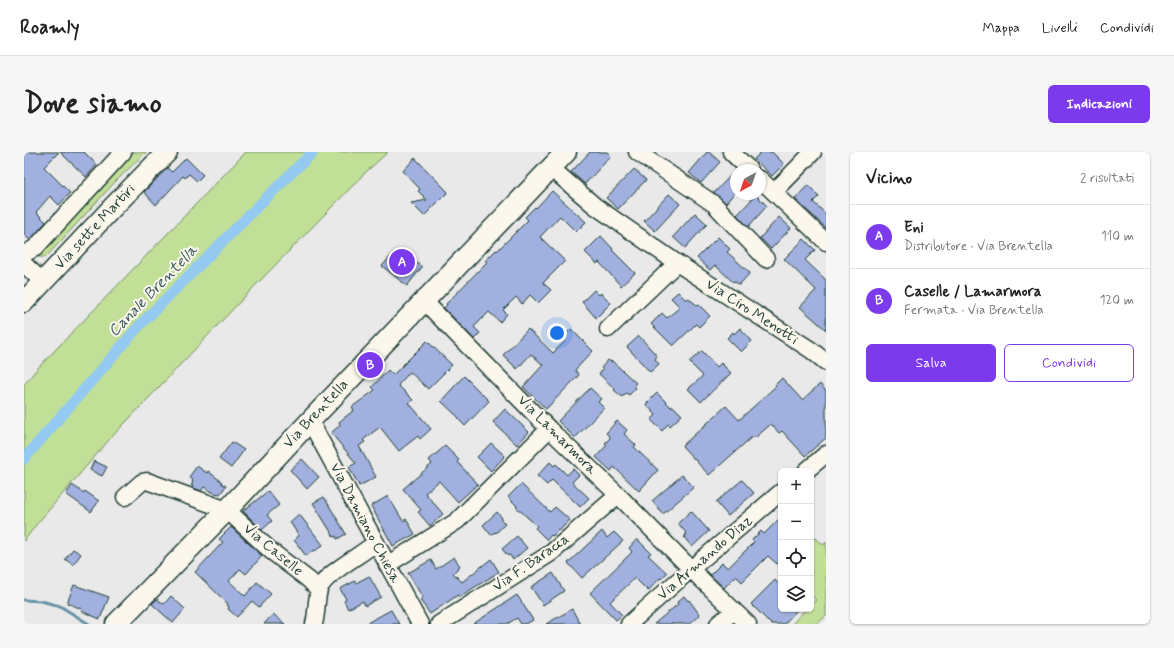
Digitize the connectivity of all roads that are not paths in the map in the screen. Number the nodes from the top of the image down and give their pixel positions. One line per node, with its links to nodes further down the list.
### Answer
1 (123, 152): 12 (street)
2 (167, 152): 15 (main road, Via sette Martiri)
3 (566, 152): 8 (main road, Via Brentella)
4 (637, 152): 13 (street)
5 (731, 152): 7 (street)
6 (813, 152): 10 (street)
7 (744, 164)
8 (551, 168): 14 (street, Via Ciro Menotti); 16 (main road, Via Brentella)
9 (766, 185): 10 (street)
10 (774, 192): 11 (street)
11 (826, 242)
12 (24, 254)
13 (766, 259)
14 (677, 263): 18 (street); 19 (street, Via Ciro Menotti)
15 (32, 271): 17 (main road, Via sette Martiri)
16 (424, 301): 20 (main road, Via Brentella); 21 (street, Via Lamarmora)
17 (24, 302)
18 (608, 329)
19 (826, 362)
20 (310, 421): 27 (main road, Via Brentella); 28 (street, Via Damiano Chiesa)
21 (549, 429): 24 (street, Via Lamarmora); 29 (street)
22 (826, 454): 23 (street)
23 (810, 468)
24 (618, 495): 30 (street, Via Lamarmora); 36 (street, Via F. Baracca)
25 (778, 495): 30 (street, Via Armando Diaz)
26 (126, 497): 27 (street)
27 (227, 510): 31 (street, Via Caselle); 33 (main road, Via Brentella)
28 (375, 543): 29 (street, Via Damiano Chiesa); 31 (street)
29 (387, 565): 35 (street, Via Damiano Chiesa)
30 (691, 569): 32 (street, Via Lamarmora); 37 (street, Via Armando Diaz)
31 (319, 590): 34 (street)
32 (734, 611): 38 (street); 39 (street, Via Lamarmora)
33 (116, 624)
34 (314, 624)
35 (420, 624)
36 (439, 624)
37 (629, 624)
38 (718, 624)
39 (748, 624)

